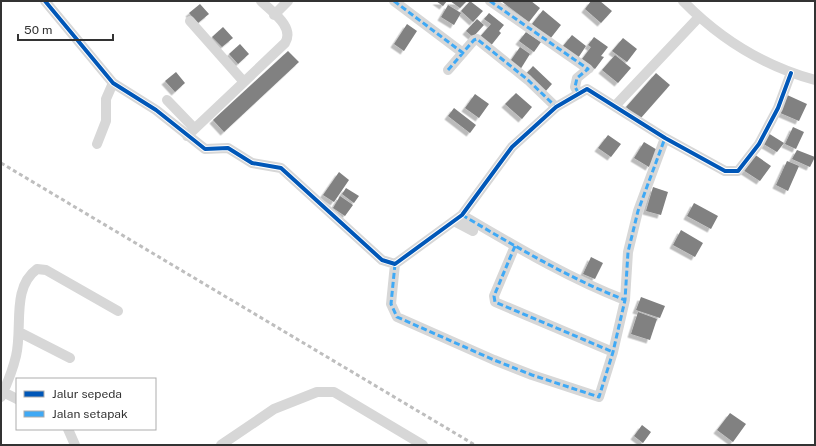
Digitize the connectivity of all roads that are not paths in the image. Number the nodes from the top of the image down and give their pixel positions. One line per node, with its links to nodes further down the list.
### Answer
1 (45, 1): 15 (street)
2 (261, 1): 7 (street)
3 (288, 1): 7 (street)
4 (394, 1): 10 (street)
5 (490, 1): 16 (street)
6 (683, 1): 8 (street)
7 (274, 15): 14 (street)
8 (699, 17): 12 (street); 18 (street)
9 (190, 21): 14 (street)
10 (464, 53): 11 (street); 19 (street)
11 (448, 70)
12 (791, 74): 13 (street); 22 (street)
13 (815, 80)
14 (244, 82): 20 (street)
15 (113, 83): 21 (street); 23 (street)
16 (579, 94): 18 (street); 19 (street)
17 (166, 100): 20 (street)
18 (615, 106): 22 (street)
19 (556, 108): 24 (street)
20 (194, 128): 21 (street)
21 (187, 136): 27 (street)
22 (665, 138): 28 (street)
23 (97, 144)
24 (458, 218): 25 (street); 26 (street); 27 (street)
25 (473, 231)
26 (515, 246): 28 (street); 31 (street)
27 (395, 264): 31 (street)
28 (625, 300): 31 (street)
29 (118, 311): 30 (street)
30 (19, 332): 32 (street); 33 (street)
31 (613, 352)
32 (70, 358)
33 (2, 394): 34 (street)
34 (16, 399)
35 (68, 430): 36 (street)
36 (75, 445)
37 (221, 445): 38 (street)
38 (423, 445)

